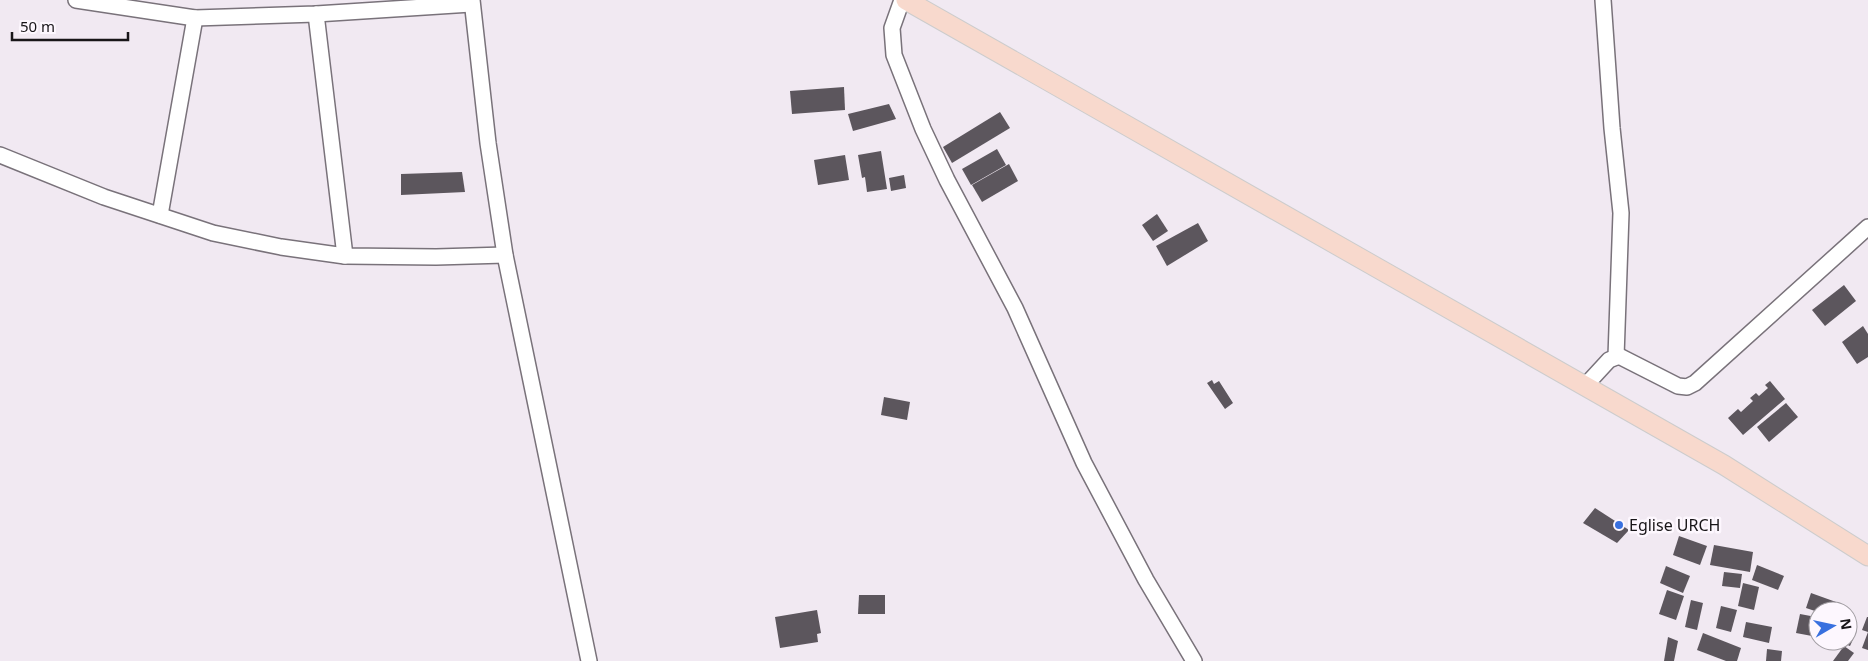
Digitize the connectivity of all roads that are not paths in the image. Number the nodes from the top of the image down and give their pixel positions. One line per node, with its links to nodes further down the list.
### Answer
1 (76, 0): 6 (street)
2 (904, 0): 13 (main road); 16 (street)
3 (1603, 0): 12 (street)
4 (472, 2): 5 (street); 10 (street)
5 (316, 14): 6 (street); 11 (street)
6 (194, 18): 8 (street)
7 (0, 155): 8 (street)
8 (160, 215): 11 (street)
9 (1868, 227): 12 (street)
10 (505, 255): 11 (street); 15 (street)
11 (345, 256)
12 (1616, 357): 13 (street)
13 (1584, 386): 14 (main road)
14 (1868, 556)
15 (589, 661)
16 (1194, 661)

